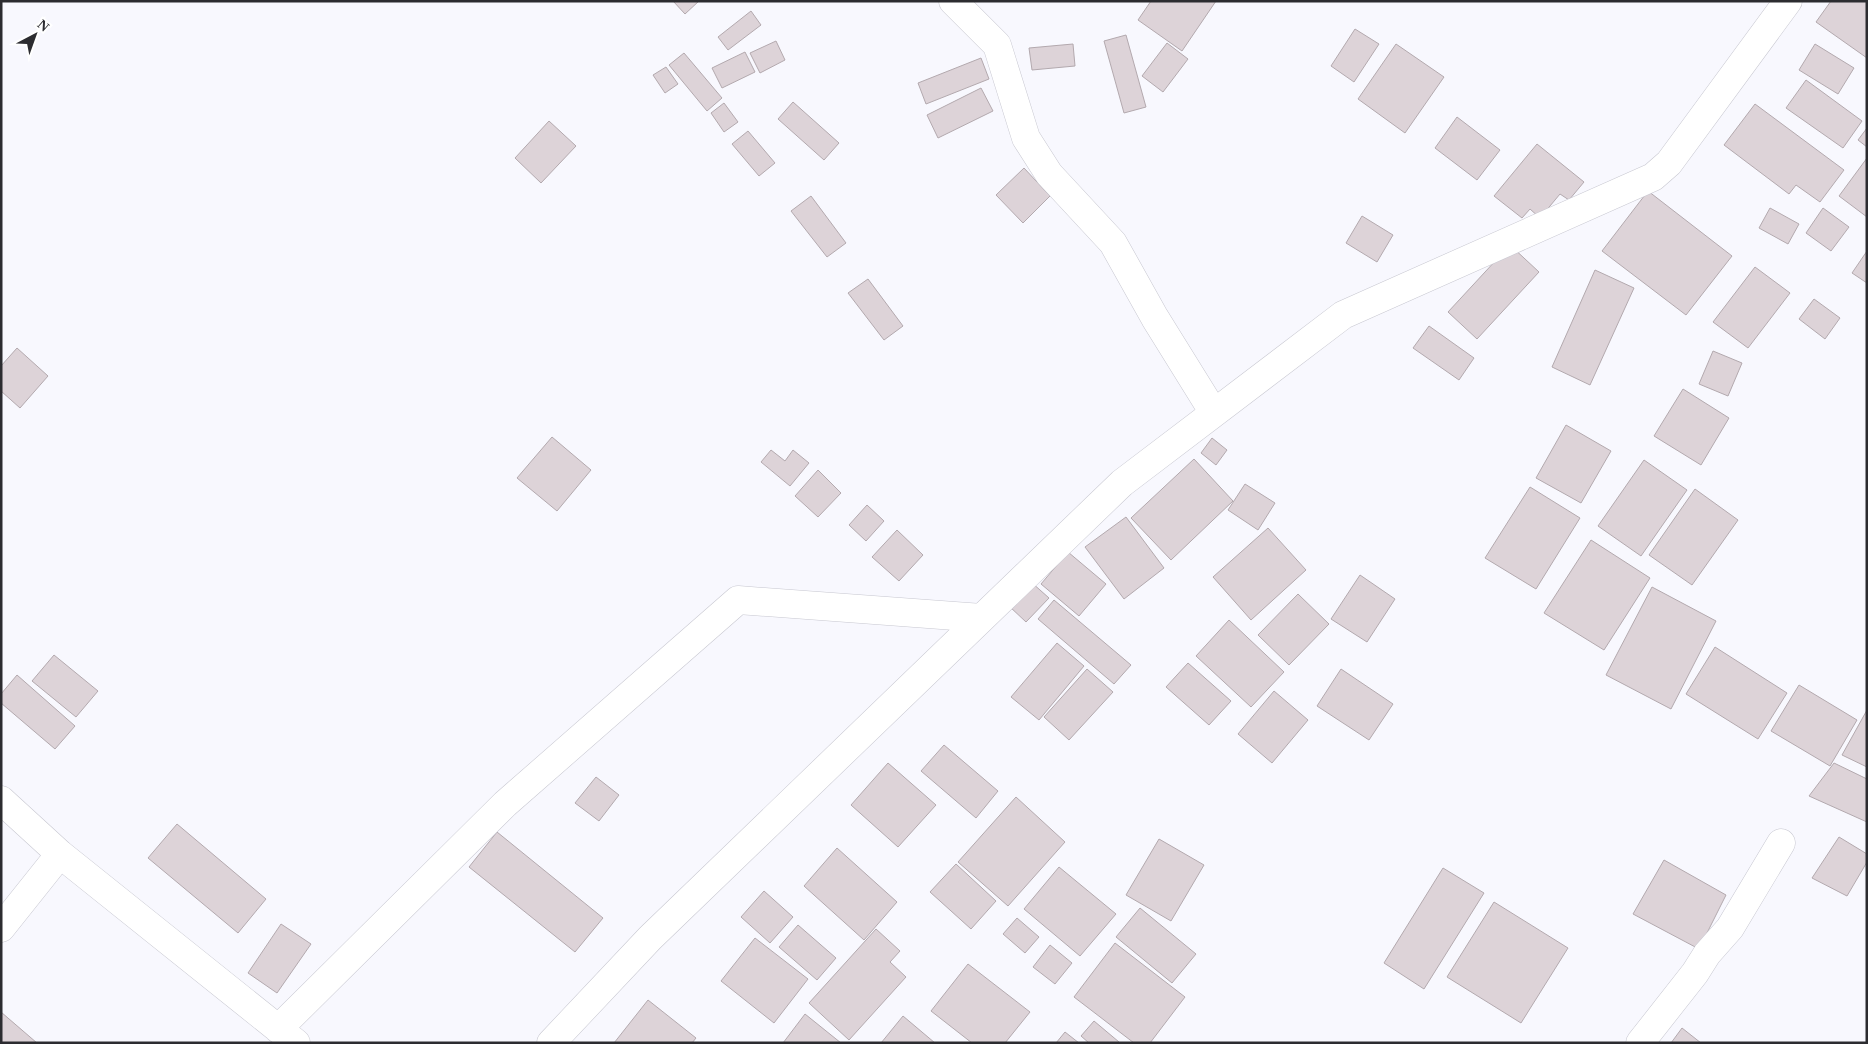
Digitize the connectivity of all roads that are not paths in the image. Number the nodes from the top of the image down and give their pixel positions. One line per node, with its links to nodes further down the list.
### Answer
1 (953, 1): 3 (street)
2 (1788, 1): 3 (street)
3 (1214, 414): 4 (street)
4 (982, 618): 9 (street); 10 (street)
5 (1, 800): 7 (street)
6 (1781, 842): 11 (street)
7 (60, 854): 8 (street); 9 (street)
8 (1, 928)
9 (287, 1036)
10 (551, 1043)
11 (1640, 1043)

